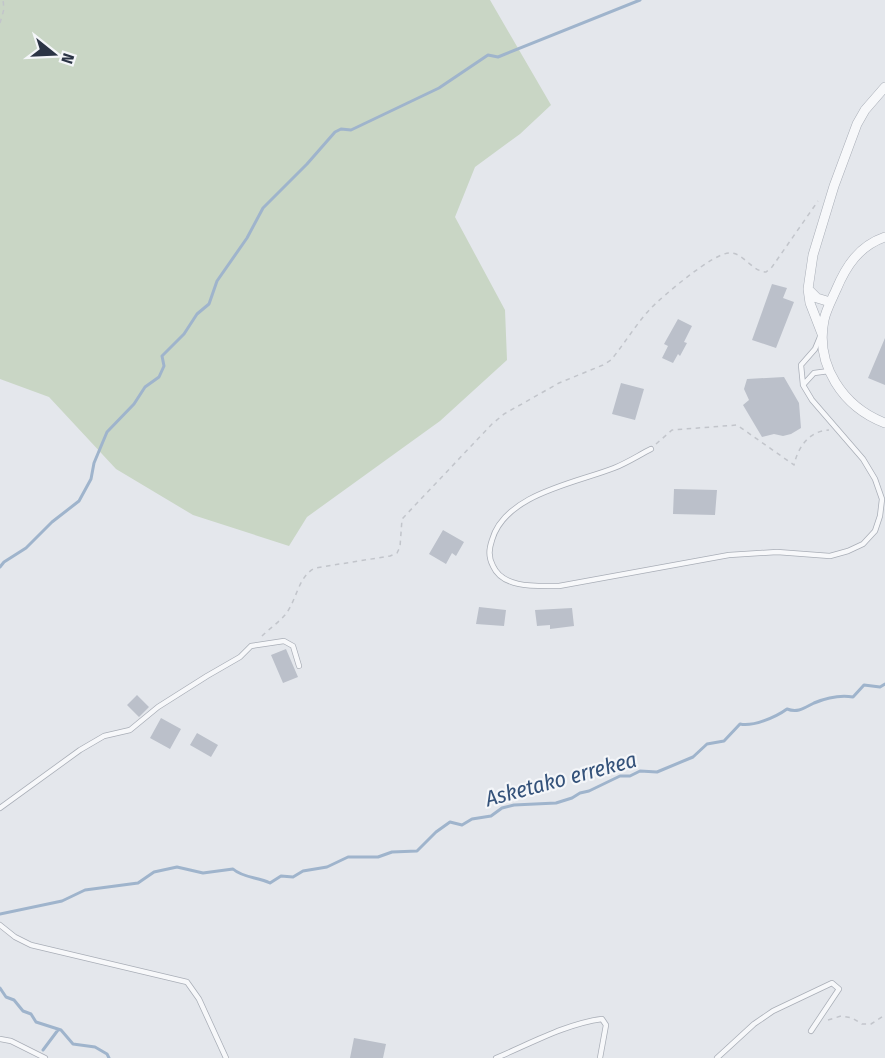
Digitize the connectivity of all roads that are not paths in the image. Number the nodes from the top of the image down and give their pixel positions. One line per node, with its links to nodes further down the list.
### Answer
1 (885, 87): 3 (street)
2 (885, 237): 4 (street)
3 (808, 289): 4 (street); 5 (street)
4 (830, 302): 5 (street)
5 (822, 334): 6 (street); 7 (lane)
6 (829, 371): 7 (lane); 8 (street)
7 (803, 385): 9 (lane)
8 (885, 423)
9 (651, 449)
10 (299, 666): 11 (lane)
11 (0, 808)
12 (0, 925): 16 (lane)
13 (811, 1031): 19 (lane)
14 (0, 1040): 15 (lane)
15 (45, 1058)
16 (226, 1058)
17 (496, 1058): 18 (lane)
18 (600, 1058)
19 (717, 1058)

